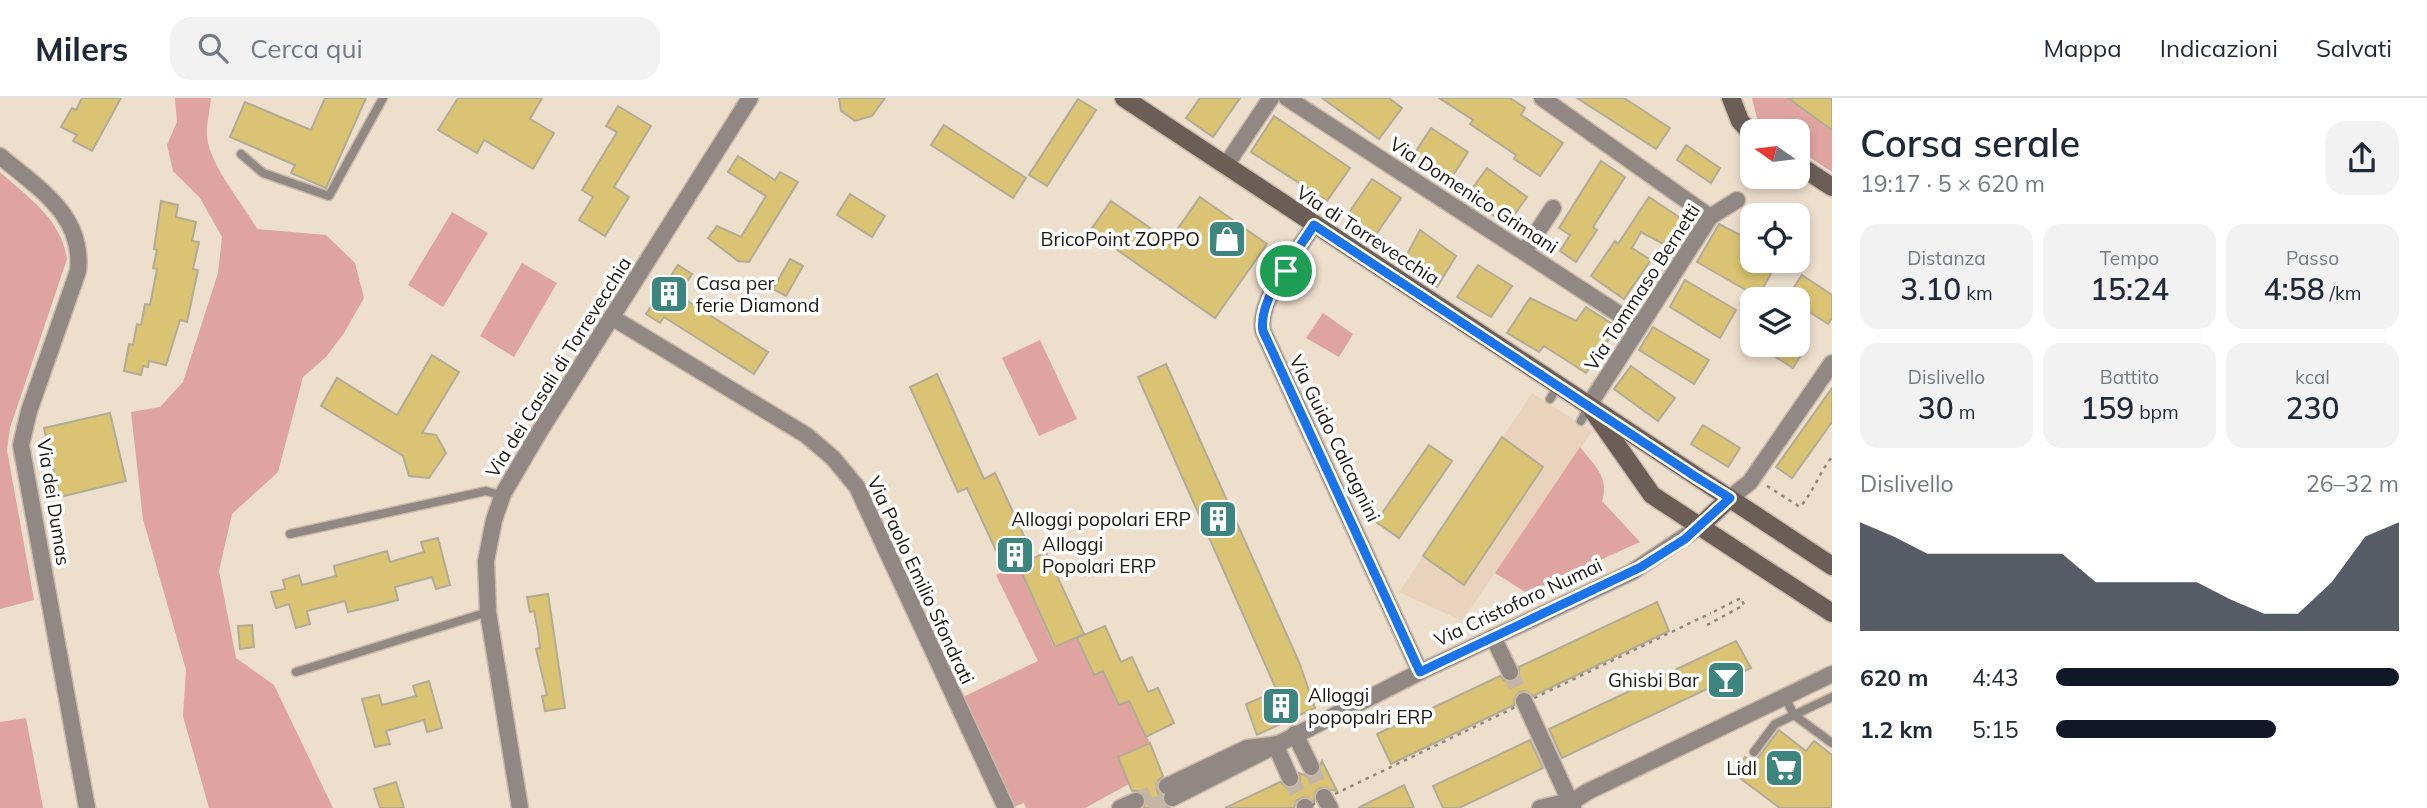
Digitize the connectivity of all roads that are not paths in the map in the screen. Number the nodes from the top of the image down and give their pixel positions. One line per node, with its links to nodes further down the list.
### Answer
1 (383, 98): 9 (lane)
2 (750, 98): 19 (street, Via dei Casali di Torrevecchia)
3 (1124, 98): 11 (main road, Via di Torrevecchia)
4 (1271, 98): 11 (street)
5 (1287, 98): 18 (street, Via Domenico Grimani)
6 (1542, 98): 16 (street)
7 (1731, 98): 8 (main road)
8 (1740, 121)
9 (241, 154)
10 (0, 156): 48 (street, Via dei Dumas)
11 (1226, 165): 17 (main road, Via di Torrevecchia)
12 (1810, 173): 13 (main road)
13 (1832, 187)
14 (1737, 200): 16 (street, Via Tommaso Bernetti)
15 (1553, 208): 18 (street)
16 (1710, 217): 20 (street, Via Tommaso Bernetti)
17 (1314, 225): 22 (main road, Via di Torrevecchia); 32 (street, Via Guido Calcagnini)
18 (1524, 252): 20 (street, Via Domenico Grimani)
19 (613, 318): 23 (street, Via dei Casali di Torrevecchia); 50 (street, Via Paolo Emilio Sfondrati)
20 (1639, 327): 22 (street, Via Tommaso Bernetti)
21 (1832, 363): 24 (street)
22 (1585, 413): 24 (main road, Via di Torrevecchia); 25 (main road, Via di Torrevecchia)
23 (503, 496): 26 (lane); 28 (street, Via dei Casali di Torrevecchia)
24 (1730, 498): 25 (main road); 27 (main road, Via di Torrevecchia)
25 (1699, 527): 29 (main road, Via di Torrevecchia); 30 (street, Via Cristoforo Numai)
26 (290, 534)
27 (1832, 566)
28 (488, 612): 33 (lane); 49 (street, Via dei Casali di Torrevecchia)
29 (1832, 613)
30 (1493, 637): 31 (street); 32 (street, Via Cristoforo Numai)
31 (1510, 671)
32 (1420, 672): 39 (street, Via Cristoforo Numai)
33 (296, 673)
34 (1832, 674): 35 (street)
35 (1785, 697): 38 (lane); 47 (street)
36 (1832, 697): 38 (lane)
37 (1524, 701): 47 (street)
38 (1794, 715): 40 (lane); 42 (lane)
39 (1295, 734): 41 (street, Via Cristoforo Numai); 43 (street)
40 (1832, 743)
41 (1275, 744): 44 (street); 45 (street, Via Cristoforo Numai)
42 (1754, 752)
43 (1311, 767)
44 (1290, 778)
45 (1169, 792)
46 (1136, 801): 51 (street)
47 (1569, 806): 52 (street)
48 (87, 808)
49 (520, 808)
50 (1006, 808)
51 (1120, 808)
52 (1541, 808)

